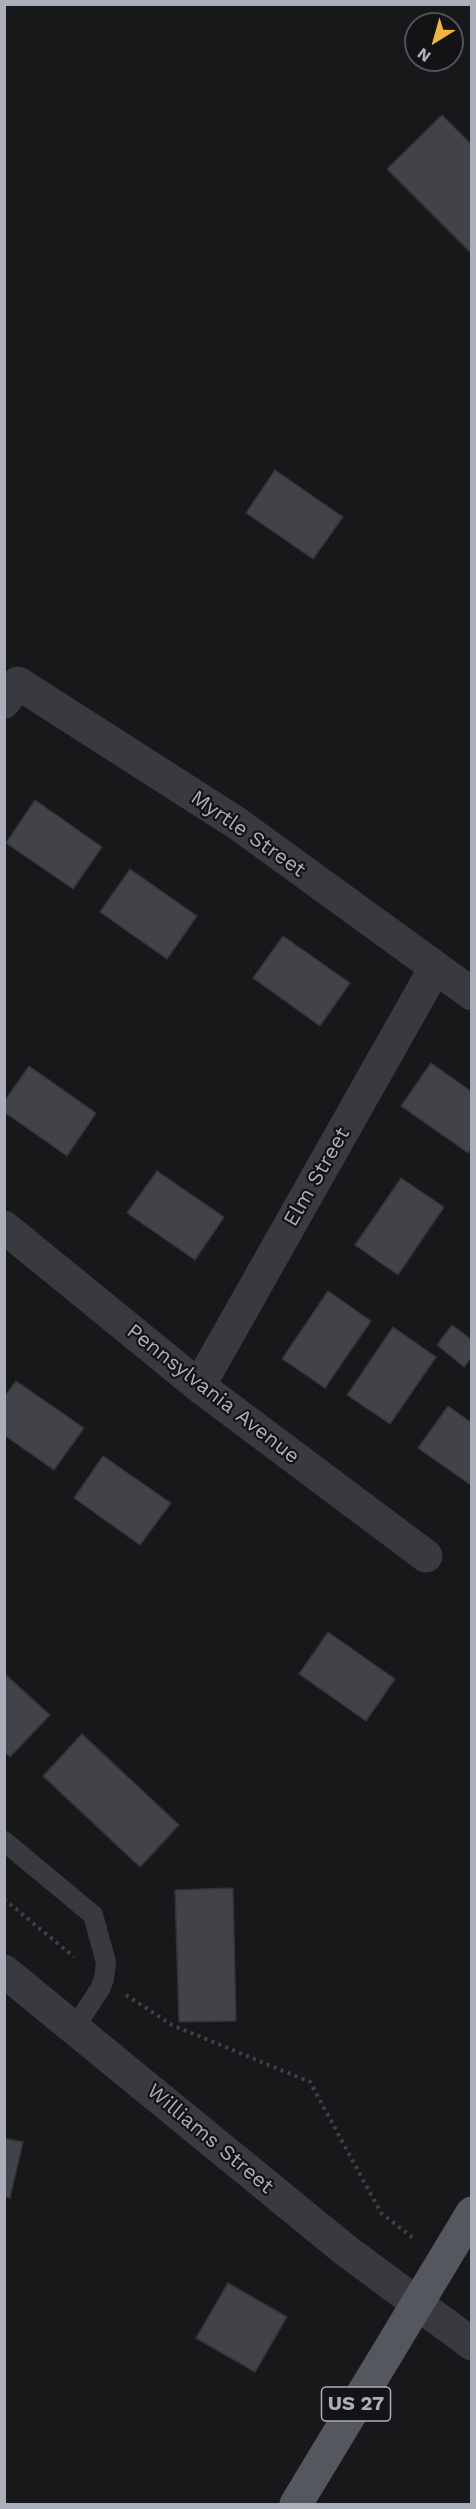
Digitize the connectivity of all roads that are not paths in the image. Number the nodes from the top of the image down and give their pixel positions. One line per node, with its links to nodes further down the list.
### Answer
1 (11, 693): 2 (street, Myrtle Street)
2 (435, 968): 3 (street, Myrtle Street); 5 (street, Elm Street)
3 (471, 994)
4 (4, 1227): 5 (street, Pennsylvania Avenue)
5 (199, 1386): 6 (street, Pennsylvania Avenue)
6 (426, 1556)
7 (4, 1841): 9 (lane)
8 (4, 1971): 9 (street, Williams Street)
9 (75, 2027): 11 (street, Williams Street)
10 (471, 2213): 11 (main road, US 27)
11 (417, 2304): 12 (street, Williams Street); 13 (main road, US 27)
12 (471, 2344)
13 (296, 2505)

